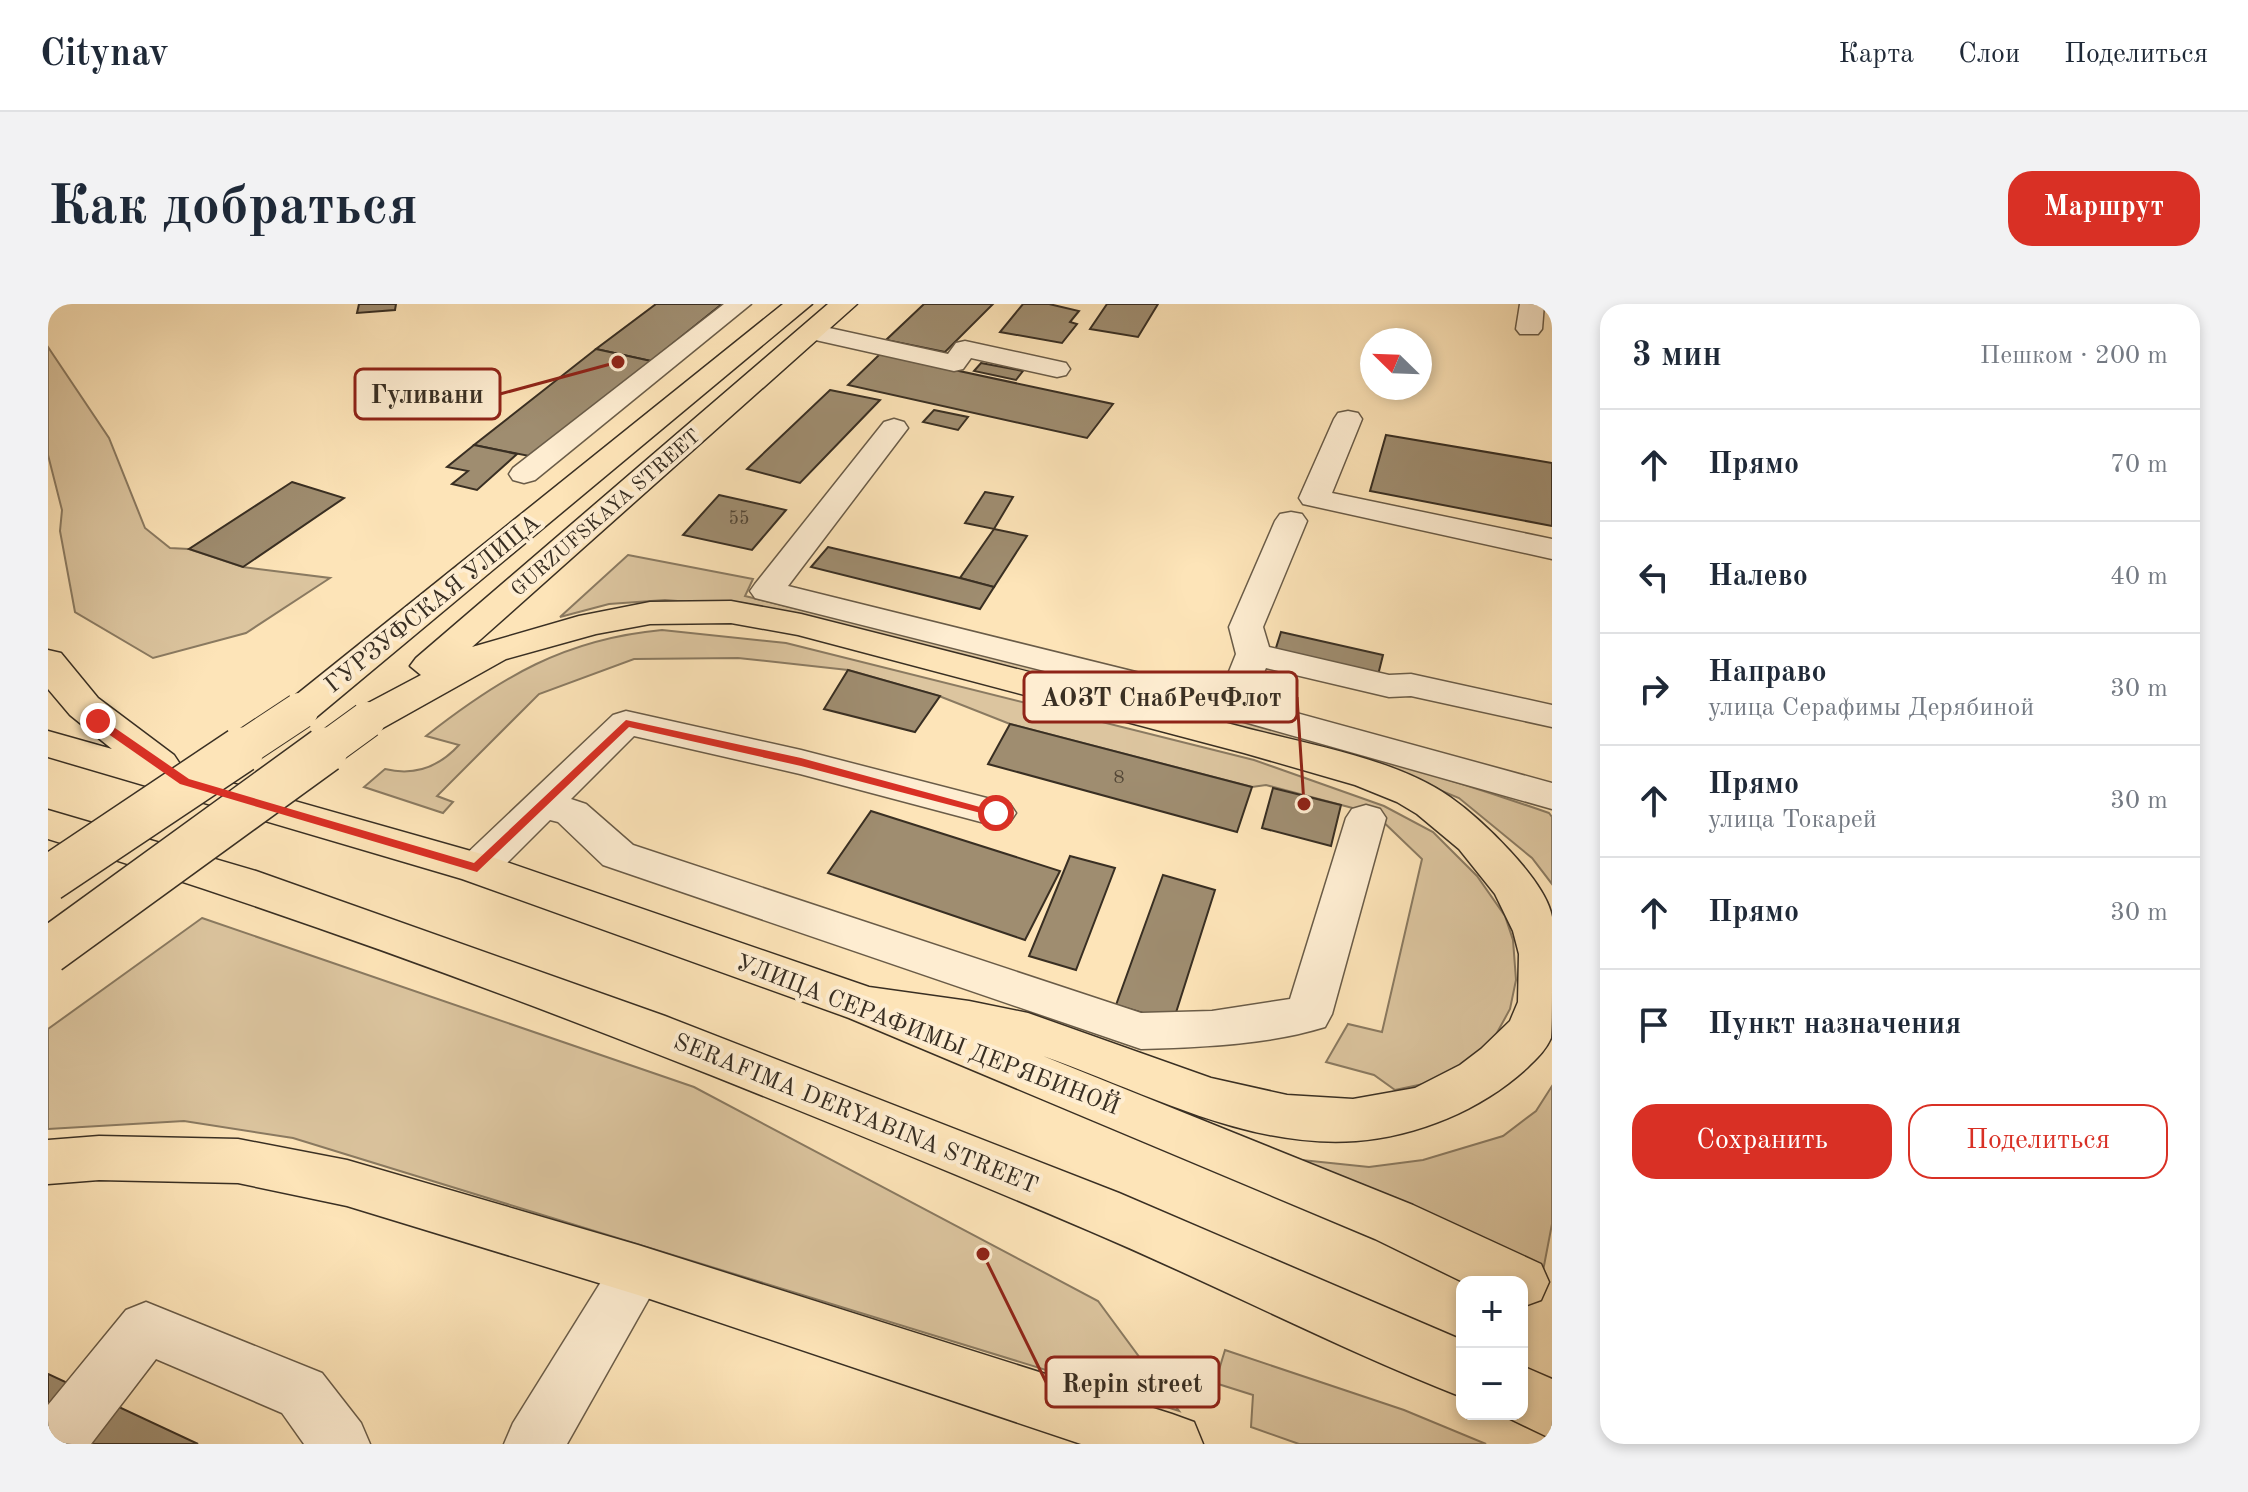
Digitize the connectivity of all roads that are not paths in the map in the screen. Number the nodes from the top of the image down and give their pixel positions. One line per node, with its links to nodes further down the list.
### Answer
1 (739, 304): 4 (street)
2 (844, 304): 3 (main road, GURZUFSKAYA STREET)
3 (805, 318): 5 (main road, ГУРЗУФСКАЯ УЛИЦА); 6 (street); 16 (main road, GURZUFSKAYA STREET)
4 (670, 358): 5 (street); 9 (street)
5 (722, 369): 25 (main road, ГУРЗУФСКАЯ УЛИЦА, bridge)
6 (1057, 369)
7 (1348, 419): 11 (street)
8 (894, 428): 14 (street)
9 (524, 474)
10 (1291, 521): 12 (street)
11 (1552, 549)
12 (1254, 654): 14 (street); 15 (street)
13 (48, 661): 18 (main road)
14 (1236, 708): 19 (street)
15 (1552, 716)
16 (367, 720): 26 (main road, ГУРЗУФСКАЯ УЛИЦА, bridge); 27 (main road)
17 (48, 744): 18 (main road, УЛИЦА СЕРАФИМЫ ДЕРЯБИНОЙ)
18 (184, 782): 24 (main road, УЛИЦА СЕРАФИМЫ ДЕРЯБИНОЙ)
19 (1552, 796)
20 (543, 804): 21 (street); 22 (street); 24 (street)
21 (996, 813)
22 (1366, 818)
23 (48, 824): 33 (main road, SERAFIMA DERYABINA STREET)
24 (477, 868): 27 (main road, УЛИЦА СЕРАФИМЫ ДЕРЯБИНОЙ)
25 (48, 879)
26 (48, 951)
27 (866, 1005): 30 (main road, УЛИЦА СЕРАФИМЫ ДЕРЯБИНОЙ)
28 (48, 1162): 29 (main road)
29 (638, 1270): 38 (street); 39 (main road)
30 (1509, 1276)
31 (1528, 1285): 32 (main road, УЛИЦА СЕРАФИМЫ ДЕРЯБИНОЙ)
32 (1552, 1297)
33 (1456, 1366)
34 (1528, 1398): 35 (main road)
35 (1552, 1410)
36 (54, 1444): 37 (street)
37 (340, 1444)
38 (534, 1444)
39 (1172, 1444)

